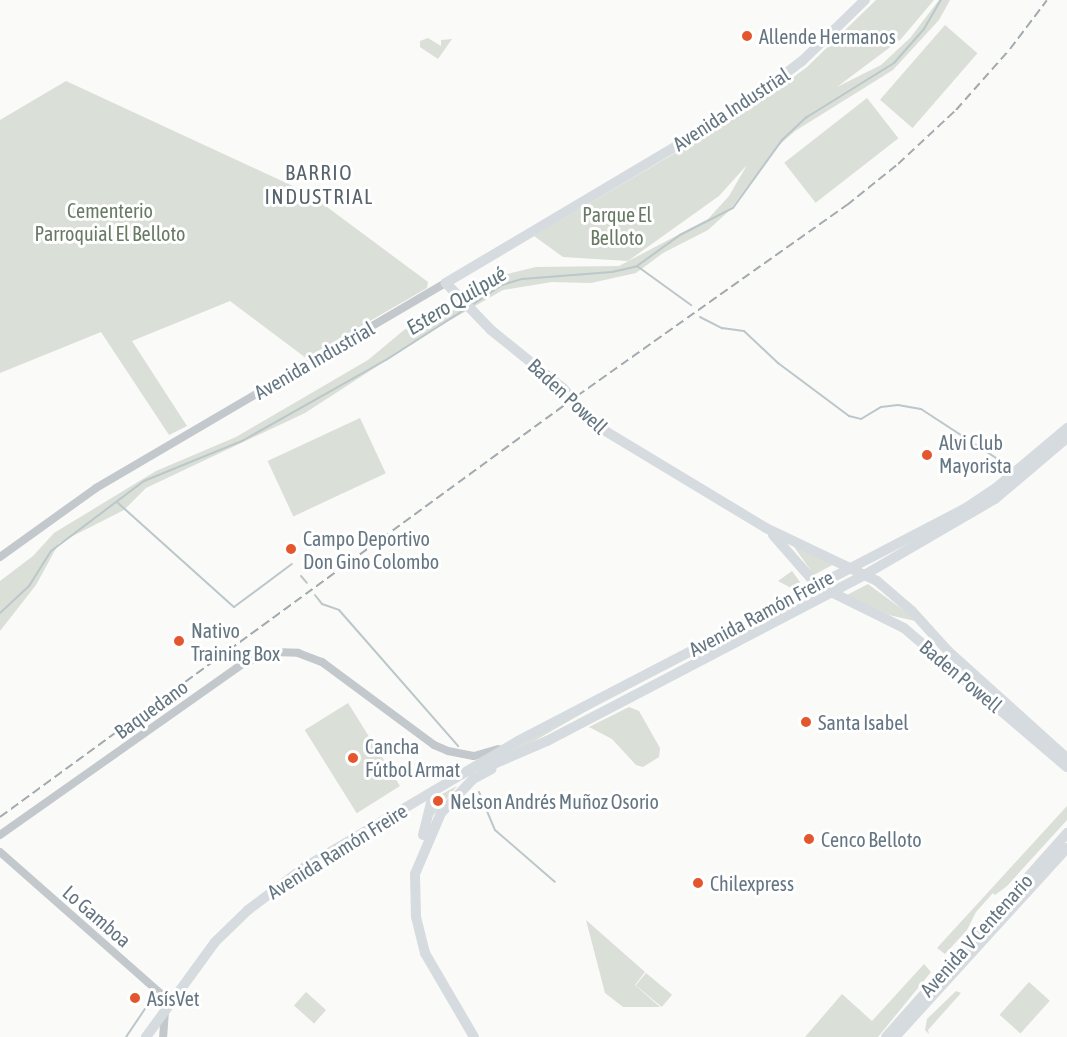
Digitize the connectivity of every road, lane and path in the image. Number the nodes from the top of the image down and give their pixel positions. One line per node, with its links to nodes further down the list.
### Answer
1 (865, 0): 2 (main road, Avenida Industrial)
2 (446, 283): 7 (main road, Baden Powell); 8 (street, Avenida Industrial)
3 (1067, 428): 5 (main road, Avenida Ramón Freire)
4 (1067, 438): 6 (main road, Avenida Ramón Freire)
5 (1018, 469): 6 (main road); 9 (main road, Avenida Ramón Freire)
6 (1009, 488): 10 (main road, Avenida Ramón Freire)
7 (766, 528): 9 (main road, Baden Powell); 11 (main road, Baden Powell)
8 (0, 557)
9 (852, 566): 10 (main road, Baden Powell); 11 (main road, Avenida Ramón Freire)
10 (866, 574): 12 (main road, Avenida Ramón Freire); 14 (main road, Baden Powell)
11 (817, 585): 12 (main road, Baden Powell); 18 (main road, Avenida Ramón Freire)
12 (829, 594): 13 (main road, Baden Powell); 19 (main road, Avenida Ramón Freire)
13 (889, 618): 14 (main road); 16 (main road, Baden Powell)
14 (923, 623): 15 (main road, Baden Powell)
15 (975, 673): 16 (main road); 17 (main road, Baden Powell)
16 (978, 687): 17 (main road); 21 (main road, Baden Powell)
17 (1017, 710): 20 (main road, Baden Powell)
18 (518, 741): 22 (main road, Avenida Ramón Freire); 25 (street, Baquedano)
19 (524, 752): 22 (main road, Avenida Ramón Freire); 28 (main road)
20 (1067, 758)
21 (1067, 767)
22 (446, 784): 23 (main road, Avenida Ramón Freire)
23 (434, 791): 28 (main road); 29 (main road, Avenida Ramón Freire)
24 (1067, 833): 33 (main road, Avenida V Centenario)
25 (0, 836)
26 (1067, 848): 34 (main road, Avenida V Centenario)
27 (0, 852): 29 (street, Lo Gamboa)
28 (418, 862): 32 (main road)
29 (165, 1010): 30 (main road, Avenida Ramón Freire); 31 (street)
30 (146, 1037)
31 (163, 1037)
32 (474, 1037)
33 (886, 1037)
34 (896, 1037)

